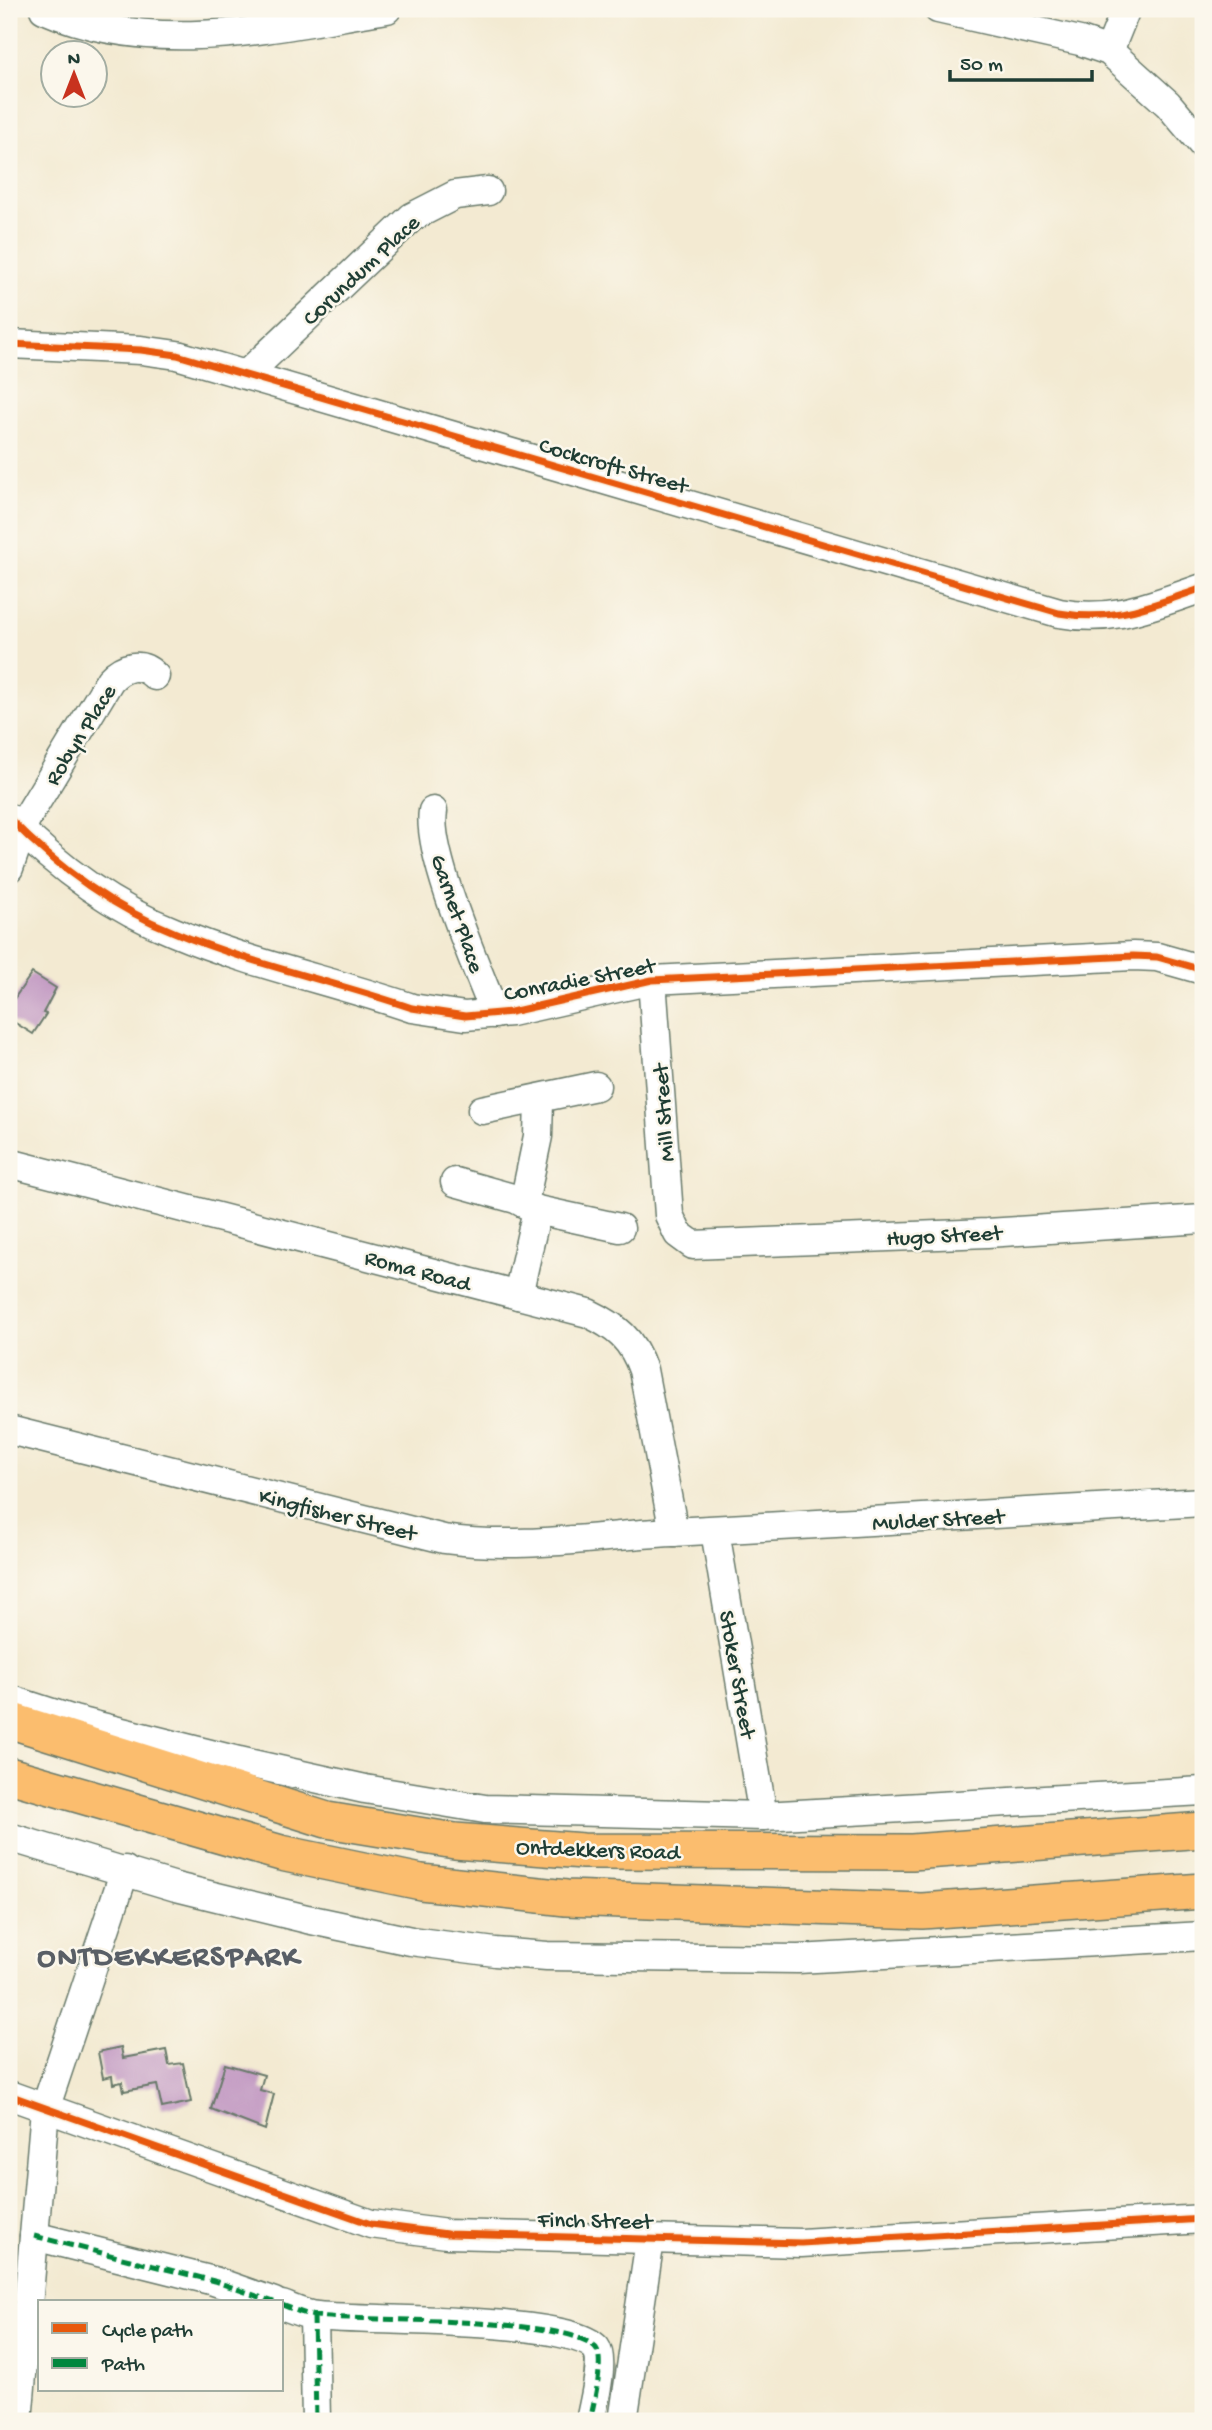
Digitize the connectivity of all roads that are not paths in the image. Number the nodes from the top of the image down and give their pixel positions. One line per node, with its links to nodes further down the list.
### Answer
1 (387, 9): 4 (street)
2 (938, 9): 5 (street)
3 (1126, 9): 5 (street)
4 (52, 10)
5 (1109, 51): 6 (street)
6 (1203, 145)
7 (488, 191): 9 (street, Corundum Place)
8 (9, 344): 9 (street, Cockcroft Street)
9 (247, 374): 10 (street, Cockcroft Street)
10 (1203, 587)
11 (155, 676): 13 (street, Robyn Place)
12 (433, 811): 17 (street, Garnet Place)
13 (15, 825): 14 (street); 17 (street, Conradie Street)
14 (9, 868)
15 (1203, 970): 16 (street, Conradie Street)
16 (652, 980): 17 (street, Conradie Street); 26 (street, Mill Street)
17 (495, 1014)
18 (596, 1086): 19 (street)
19 (539, 1100): 20 (street); 23 (street)
20 (482, 1110)
21 (9, 1163): 27 (street, Roma Road)
22 (455, 1182): 23 (street)
23 (531, 1206): 25 (street); 27 (street)
24 (1203, 1219): 26 (street, Hugo Street)
25 (620, 1228)
26 (685, 1241)
27 (518, 1295): 31 (street, Roma Road)
28 (9, 1430): 31 (street, Kingfisher Street)
29 (1203, 1502): 30 (street, Mulder Street)
30 (715, 1531): 31 (street, Mulder Street); 36 (street, Stoker Street)
31 (674, 1532)
32 (9, 1699): 36 (street, Ontdekkers Road)
33 (9, 1720): 37 (main road, Ontdekkers Road)
34 (9, 1775): 40 (main road, Ontdekkers Road)
35 (1203, 1791): 36 (street, Ontdekkers Road)
36 (763, 1816)
37 (1203, 1830)
38 (9, 1837): 39 (street)
39 (125, 1870): 41 (street); 43 (street)
40 (1203, 1891)
41 (1203, 1936)
42 (9, 2095): 43 (street, Finch Street)
43 (45, 2109): 45 (street); 46 (street, Finch Street)
44 (1203, 2219): 46 (street, Finch Street)
45 (34, 2236): 47 (street); 50 (street)
46 (650, 2240): 53 (street)
47 (268, 2300)
48 (284, 2306): 49 (street)
49 (314, 2316): 51 (street); 52 (street)
50 (18, 2421)
51 (316, 2421)
52 (590, 2421)
53 (623, 2421)

